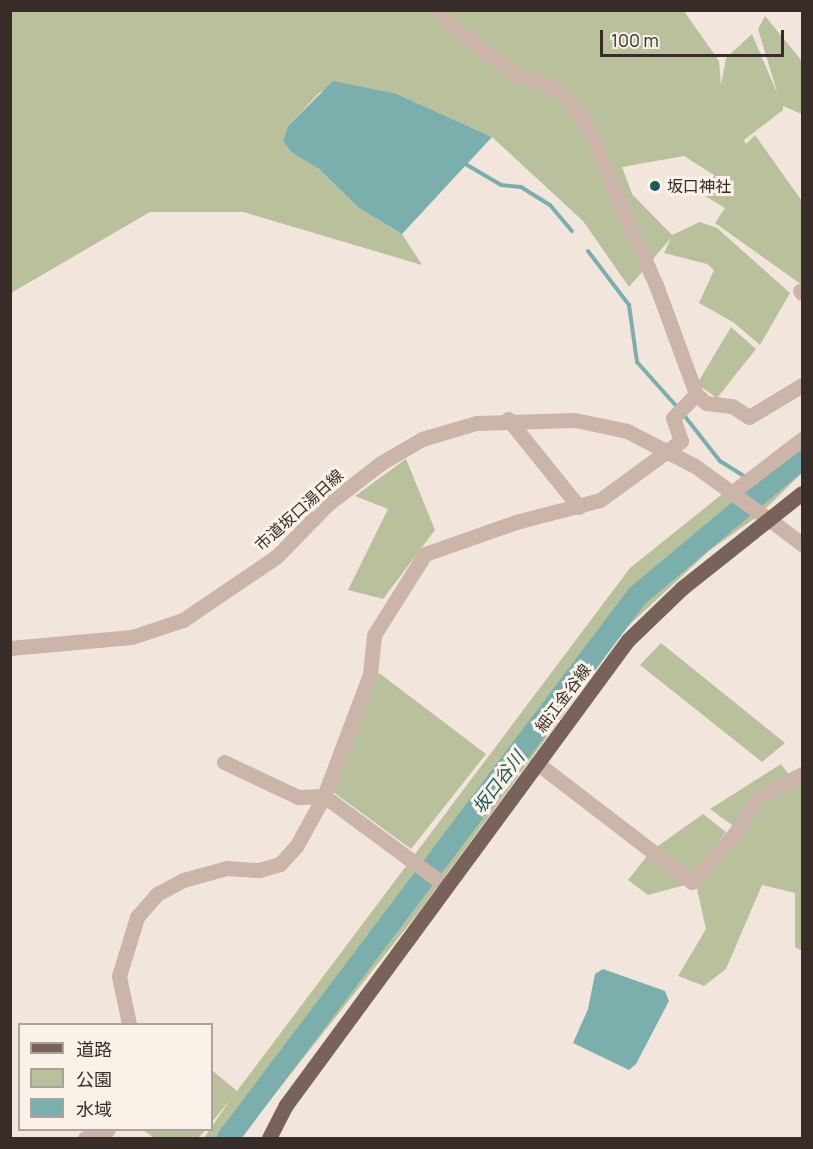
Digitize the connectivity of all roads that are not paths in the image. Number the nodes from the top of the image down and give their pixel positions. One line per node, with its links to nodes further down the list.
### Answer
1 (439, 10): 3 (street)
2 (802, 385): 3 (street)
3 (696, 394): 6 (street)
4 (508, 419): 6 (street, 市道坂口湯日線); 9 (street); 12 (street, 市道坂口湯日線)
5 (802, 438): 7 (street)
6 (665, 450): 7 (street, 市道坂口湯日線); 9 (street)
7 (735, 493): 10 (street, 市道坂口湯日線)
8 (802, 493): 10 (main road, 細江金谷線)
9 (579, 507): 16 (street)
10 (770, 520): 11 (street, 市道坂口湯日線); 14 (main road, 細江金谷線)
11 (802, 544)
12 (10, 648)
13 (224, 762): 16 (street)
14 (537, 763): 15 (street); 17 (main road, 細江金谷線)
15 (802, 774)
16 (324, 796): 17 (street); 18 (street)
17 (442, 882): 21 (main road, 細江金谷線)
18 (129, 1023)
19 (105, 1131): 20 (street)
20 (85, 1138)
21 (269, 1138)

